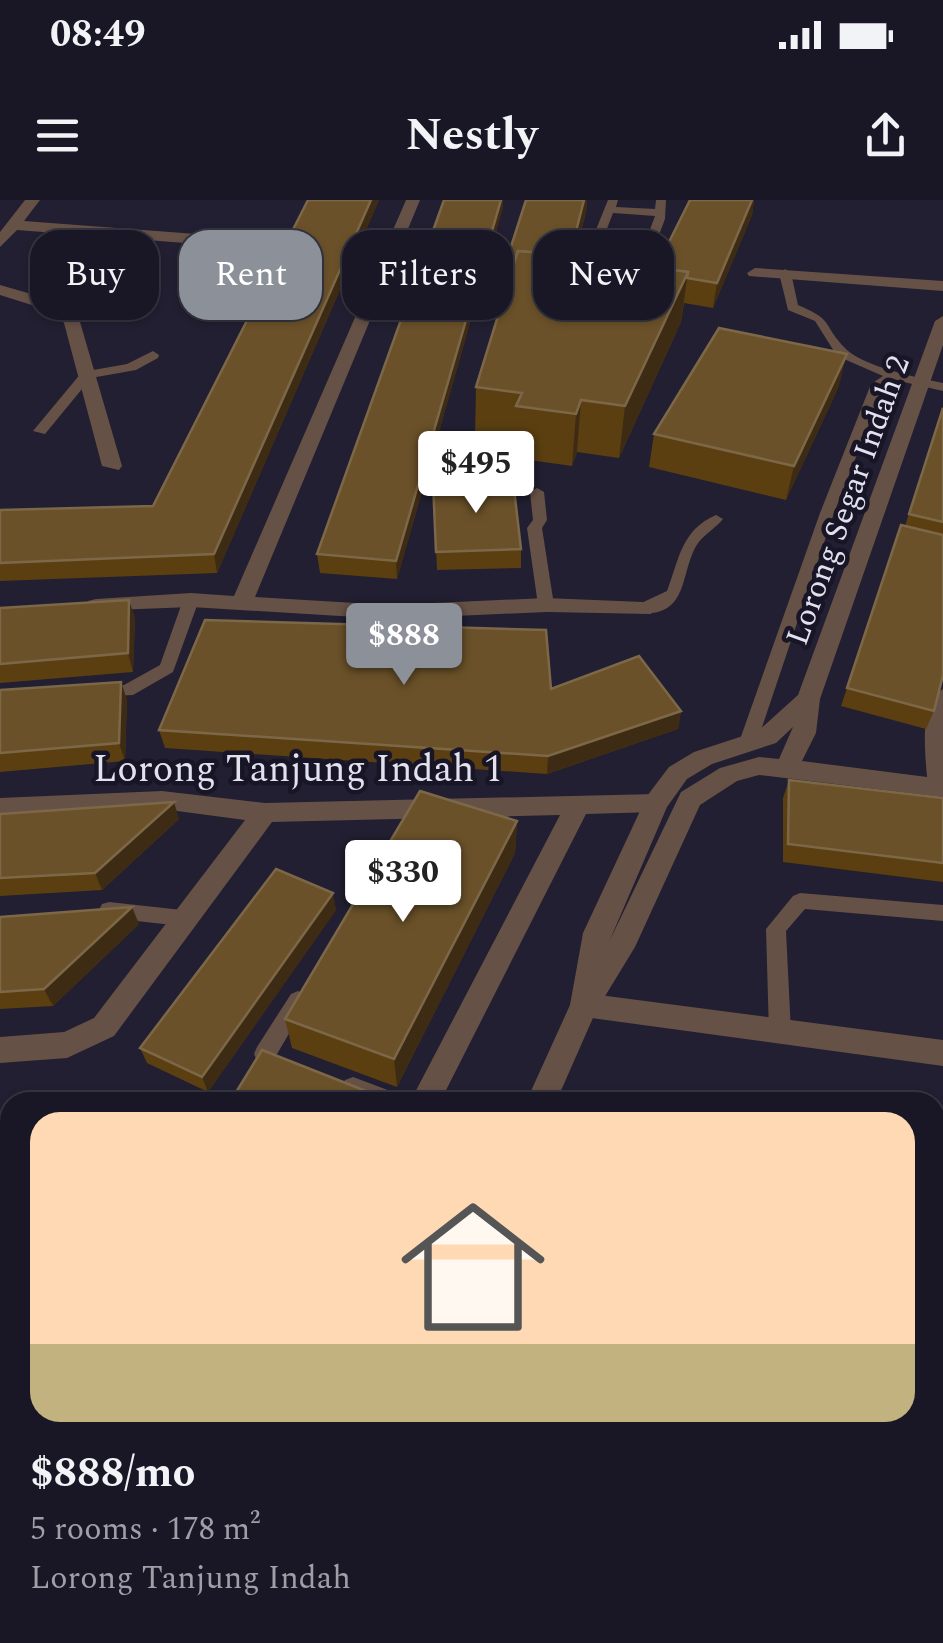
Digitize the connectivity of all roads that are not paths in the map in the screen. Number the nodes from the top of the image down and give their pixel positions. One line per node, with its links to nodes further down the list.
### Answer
1 (32, 200): 5 (street)
2 (413, 200): 27 (street)
3 (612, 205): 4 (lane); 6 (lane)
4 (661, 206): 7 (lane)
5 (14, 225): 8 (street); 9 (street)
6 (602, 230)
7 (652, 230)
8 (179, 238)
9 (0, 242)
10 (878, 264): 13 (street)
11 (755, 273): 12 (street)
12 (785, 274): 13 (street); 19 (lane)
13 (921, 283): 14 (street)
14 (943, 286)
15 (0, 290): 18 (street)
16 (943, 321): 20 (street, Lorong Segar Indah 2)
17 (154, 355): 18 (lane)
18 (87, 374): 22 (lane); 23 (street)
19 (893, 376): 20 (lane); 34 (lane)
20 (921, 382): 21 (lane); 33 (street, Lorong Segar Indah 2)
21 (943, 387)
22 (40, 431)
23 (112, 466)
24 (537, 492): 28 (lane)
25 (716, 519): 30 (lane)
26 (191, 600): 27 (street); 29 (street); 31 (lane)
27 (244, 600): 28 (street)
28 (546, 605): 30 (street)
29 (76, 607)
30 (644, 609)
31 (73, 695)
32 (943, 695): 36 (lane)
33 (808, 699): 34 (street); 35 (street, Lorong Segar Indah 2)
34 (747, 745): 37 (street)
35 (786, 768): 36 (street); 47 (street)
36 (940, 787)
37 (656, 803): 39 (street, Lorong Tanjung Indah 1); 47 (street)
38 (0, 807): 41 (street, Lorong Tanjung Indah 1)
39 (577, 807): 40 (street, Lorong Tanjung Indah 1); 54 (street)
40 (414, 808): 41 (street, Lorong Tanjung Indah 1); 42 (lane)
41 (265, 813): 45 (street)
42 (400, 834)
43 (94, 912): 45 (lane)
44 (943, 912): 48 (lane)
45 (182, 918): 49 (street)
46 (306, 986): 51 (lane)
47 (584, 1005): 48 (street); 55 (street)
48 (780, 1032): 50 (street)
49 (0, 1050)
50 (943, 1053)
51 (266, 1061)
52 (332, 1080): 53 (lane)
53 (365, 1092)
54 (430, 1092)
55 (545, 1092)

